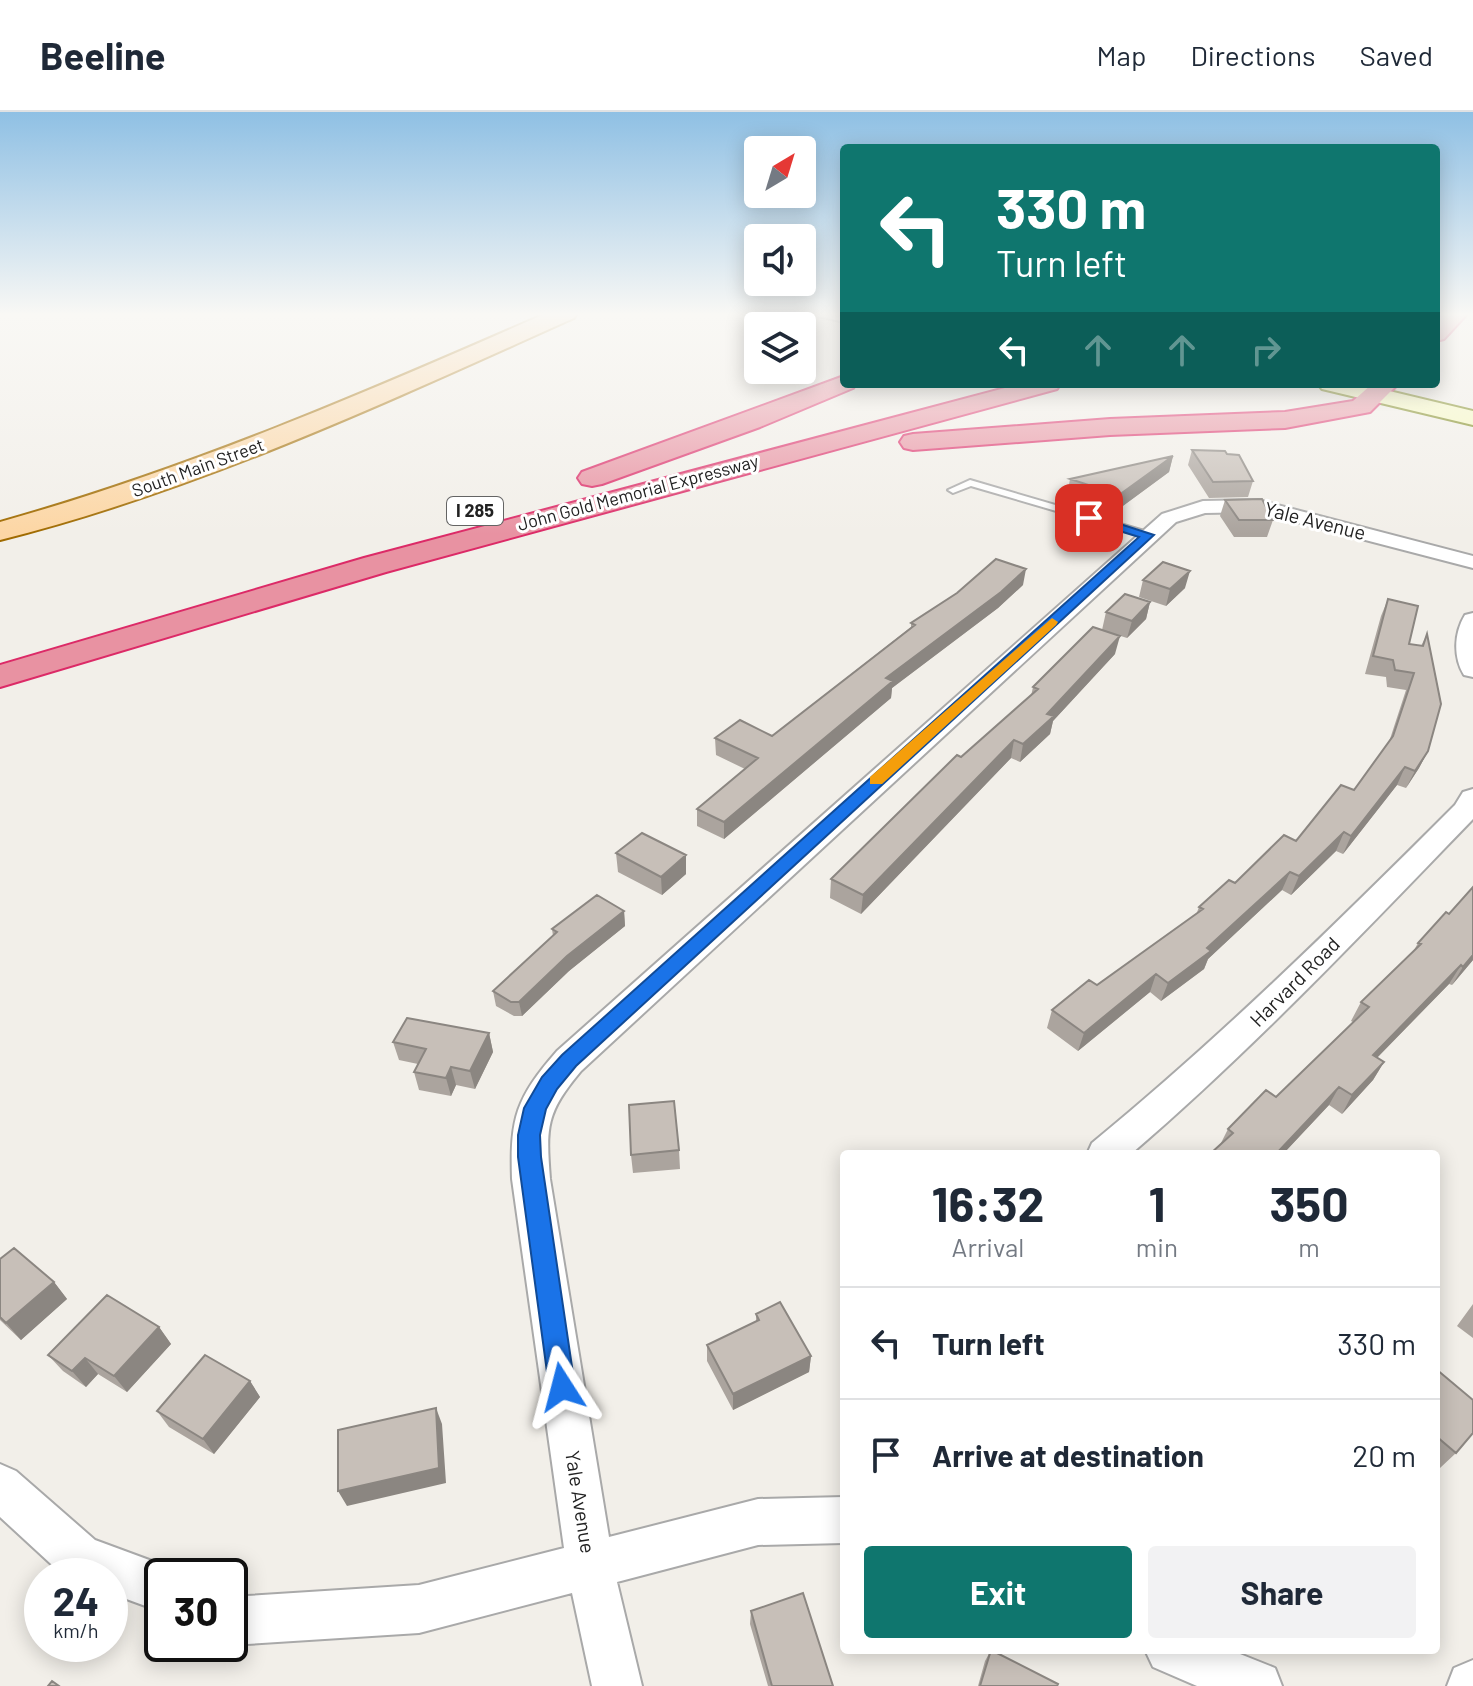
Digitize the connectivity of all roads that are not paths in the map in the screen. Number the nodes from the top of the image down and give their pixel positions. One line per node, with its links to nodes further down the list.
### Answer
1 (395, 386): 10 (main road, South Main Street)
2 (836, 386): 7 (highway)
3 (938, 388): 7 (highway, John Gold Memorial Expressway / I 285)
4 (1033, 388): 8 (highway, John Gold Memorial Expressway / I 285)
5 (1381, 389): 6 (main road); 8 (highway)
6 (1473, 418)
7 (591, 478): 14 (highway, John Gold Memorial Expressway / I 285)
8 (693, 478): 16 (highway, John Gold Memorial Expressway / I 285)
9 (953, 490): 11 (lane)
10 (0, 531)
11 (1148, 535): 12 (street, Yale Avenue); 21 (street, Yale Avenue)
12 (1473, 562)
13 (1473, 620): 15 (street)
14 (0, 647)
15 (1473, 670)
16 (0, 676)
17 (1473, 798): 18 (street, Harvard Road)
18 (1110, 1150)
19 (0, 1487): 22 (street)
20 (840, 1520): 21 (street)
21 (590, 1566): 23 (street); 25 (street, Yale Avenue)
22 (144, 1581)
23 (248, 1620)
24 (1180, 1654): 26 (street)
25 (617, 1686)
26 (1257, 1686)

